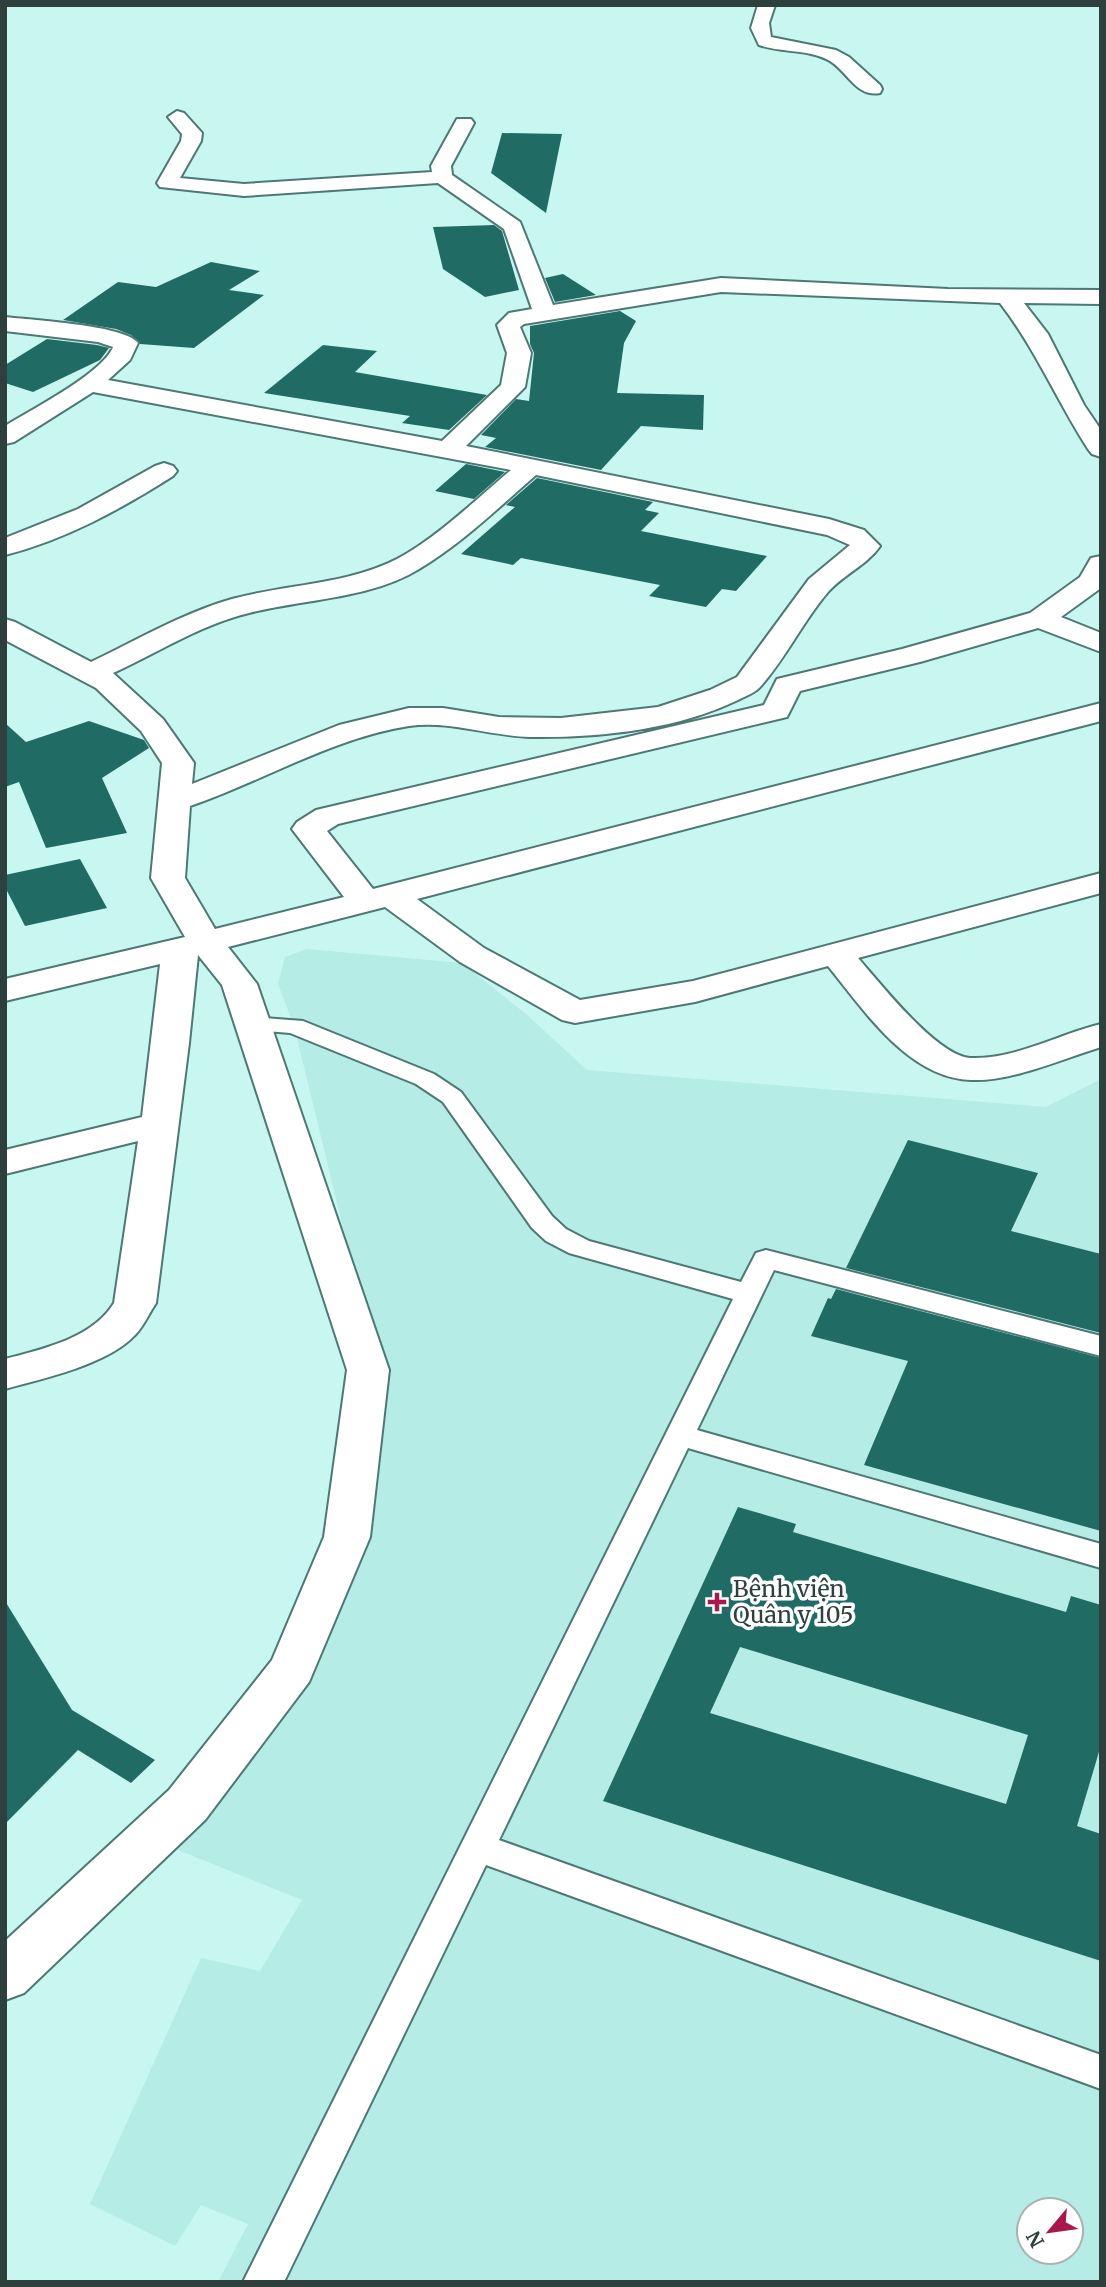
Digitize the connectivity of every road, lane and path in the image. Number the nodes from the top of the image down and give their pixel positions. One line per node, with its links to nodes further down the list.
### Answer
1 (766, 5): 2 (street)
2 (873, 89)
3 (177, 117): 5 (street)
4 (464, 123): 5 (street)
5 (442, 177): 8 (street)
6 (1007, 296): 7 (street); 8 (street); 12 (street)
7 (1101, 297)
8 (545, 313): 13 (street)
9 (5, 324): 10 (street)
10 (89, 384): 11 (street); 13 (street)
11 (5, 437)
12 (1101, 449)
13 (448, 450): 14 (street)
14 (531, 466): 21 (street); 23 (street)
15 (164, 471): 16 (street)
16 (5, 547)
17 (1101, 564): 18 (street)
18 (1040, 619): 20 (street); 25 (street)
19 (5, 628): 21 (street)
20 (1101, 643)
21 (90, 673): 23 (street)
22 (1101, 712): 25 (street)
23 (175, 801): 26 (street)
24 (1101, 883): 27 (street)
25 (377, 898): 26 (street); 27 (street)
26 (192, 945): 28 (street); 29 (street); 31 (street)
27 (835, 954): 30 (street)
28 (5, 989)
29 (251, 1024): 33 (lane); 39 (street)
30 (1101, 1035)
31 (160, 1124): 32 (street); 35 (street)
32 (5, 1162)
33 (748, 1294): 34 (lane); 36 (lane)
34 (1101, 1346)
35 (5, 1374)
36 (679, 1435): 37 (lane); 38 (lane)
37 (1101, 1556)
38 (477, 1847): 40 (lane); 41 (lane)
39 (5, 1976)
40 (1101, 2072)
41 (263, 2282)

